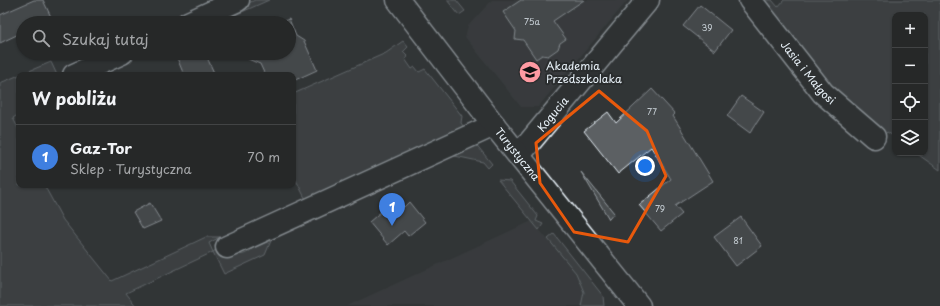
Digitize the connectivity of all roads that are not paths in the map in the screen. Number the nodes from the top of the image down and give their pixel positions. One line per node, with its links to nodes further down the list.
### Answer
1 (238, 0): 5 (street)
2 (398, 0): 8 (street, Turystyczna)
3 (648, 0): 10 (street, Kogucia)
4 (750, 0): 9 (street, Jasia i Małgosi)
5 (203, 16)
6 (107, 60): 7 (street)
7 (81, 72)
8 (494, 125): 10 (street, Turystyczna); 11 (street)
9 (874, 137)
10 (519, 155): 12 (street, Turystyczna)
11 (227, 247)
12 (639, 306)

